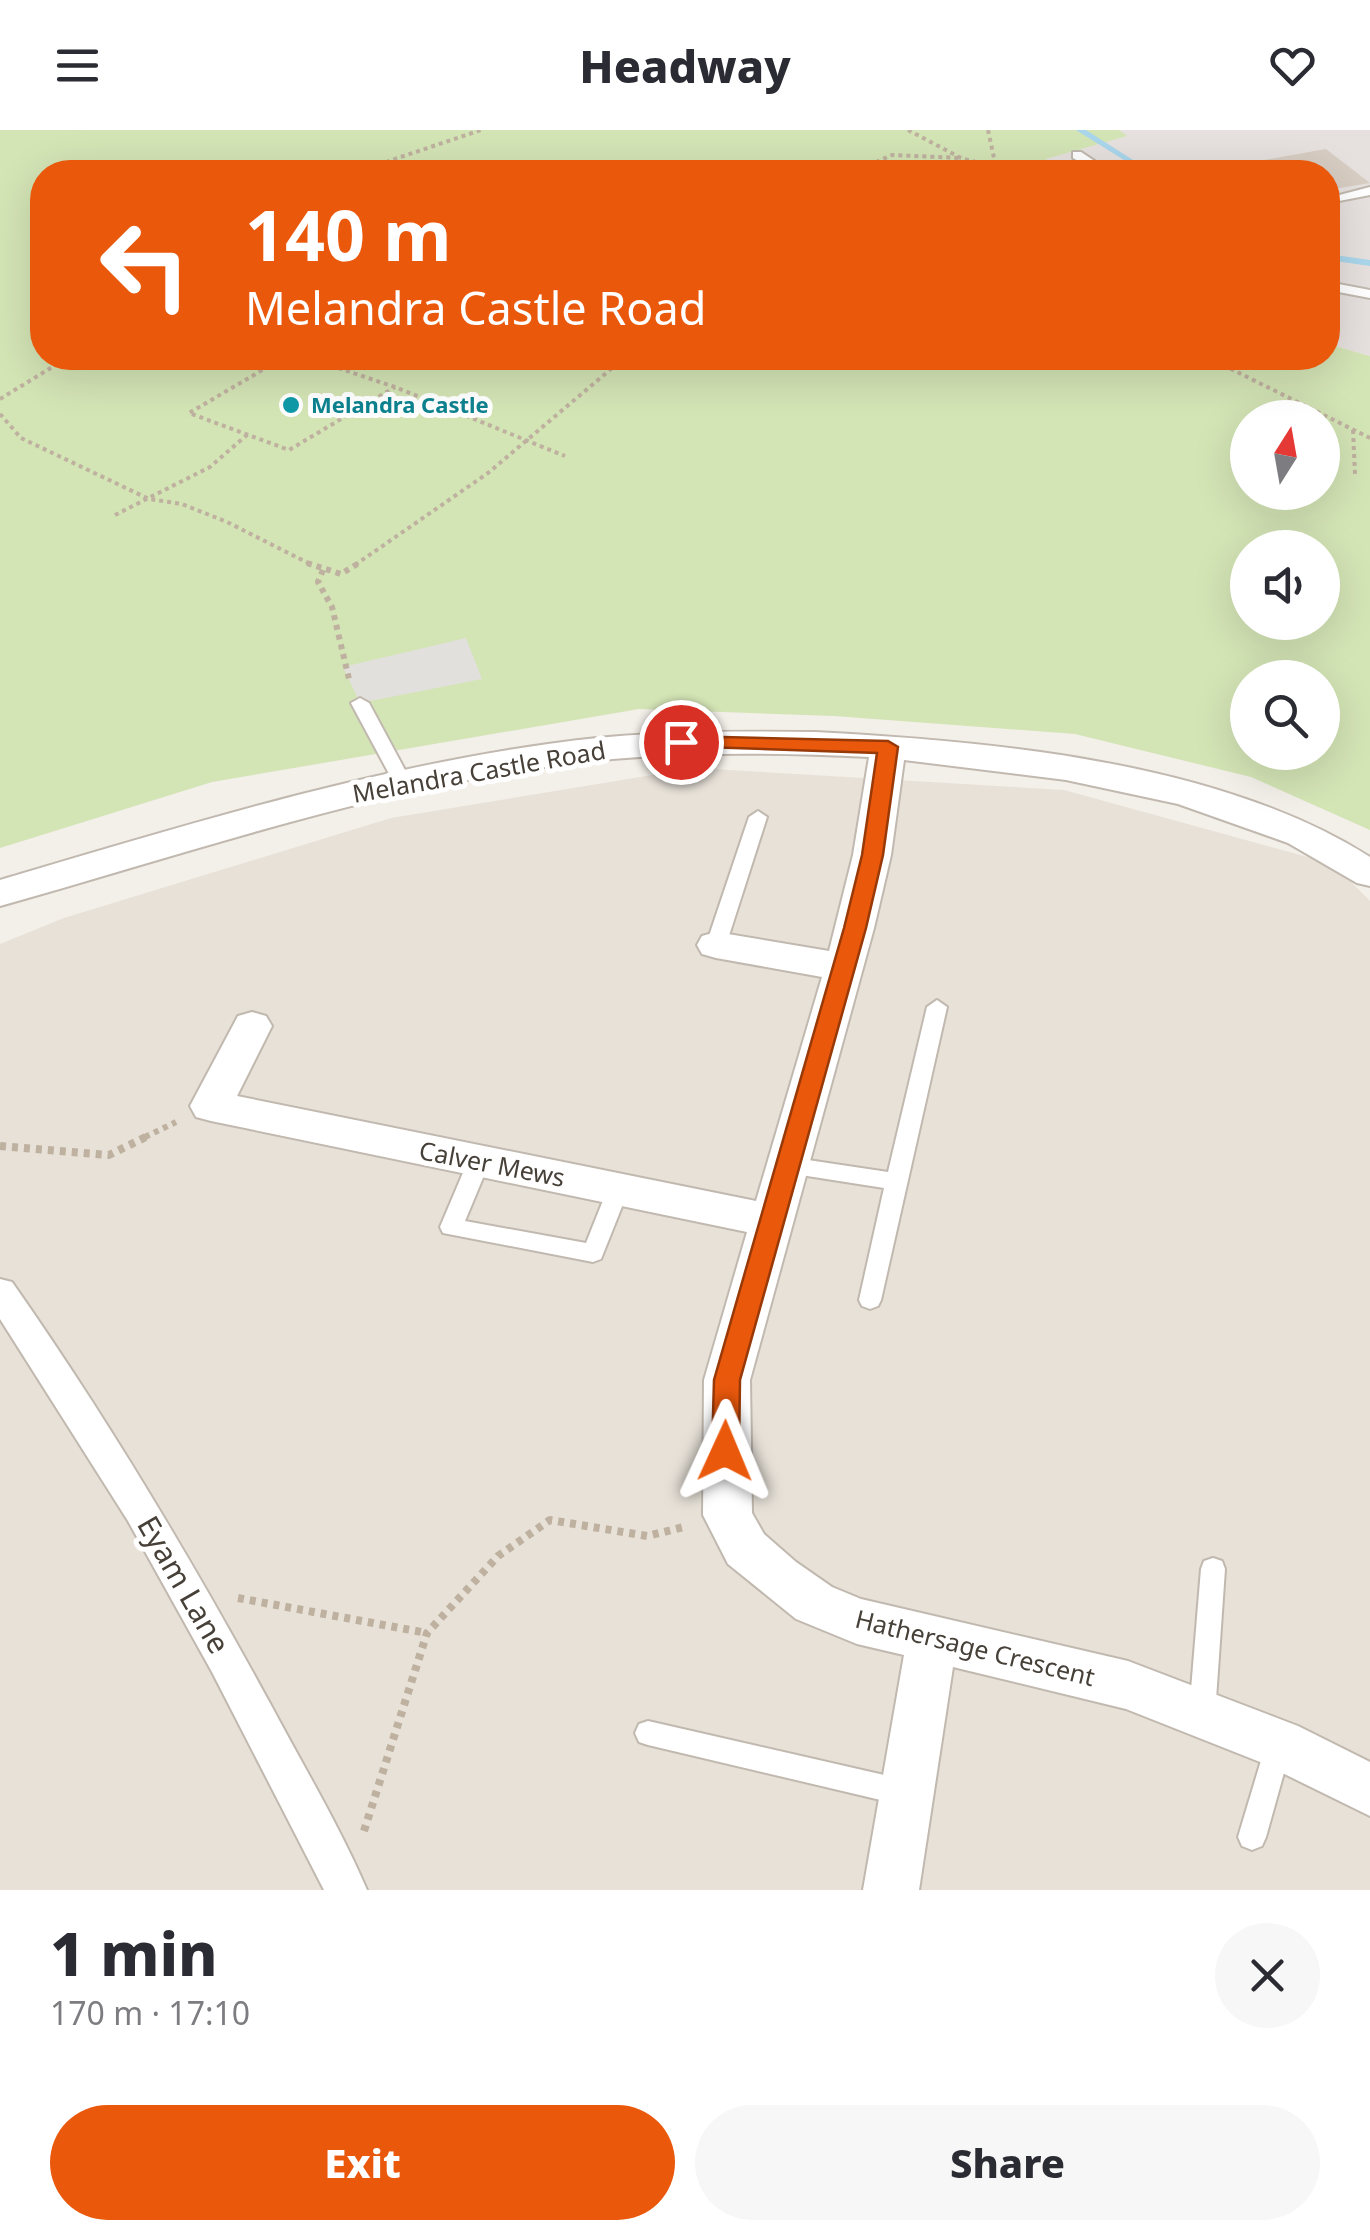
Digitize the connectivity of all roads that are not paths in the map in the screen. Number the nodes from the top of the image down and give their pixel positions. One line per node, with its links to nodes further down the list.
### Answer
1 (1076, 155): 2 (lane)
2 (1085, 160)
3 (1370, 191): 4 (lane)
4 (1340, 197)
5 (1340, 288): 6 (lane)
6 (1370, 294)
7 (360, 703): 9 (lane)
8 (888, 747): 9 (street, Melandra Castle Road); 11 (street, Melandra Castle Road); 14 (street)
9 (403, 783): 12 (street, Melandra Castle Road)
10 (758, 817): 13 (lane)
11 (1370, 874)
12 (0, 893)
13 (716, 945): 14 (street)
14 (844, 967): 18 (street)
15 (937, 1007): 19 (lane)
16 (252, 1026): 17 (street, Calver Mews)
17 (479, 1162): 20 (street, Calver Mews); 20 (lane)
18 (788, 1165): 19 (lane); 21 (street)
19 (896, 1182): 23 (lane)
20 (618, 1189): 21 (street, Calver Mews)
21 (774, 1221): 25 (street, Hathersage Crescent)
22 (0, 1292): 32 (street, Eyam Lane)
23 (870, 1300)
24 (1213, 1569): 26 (lane)
25 (932, 1640): 26 (street, Hathersage Crescent); 30 (street)
26 (1202, 1714): 28 (street, Hathersage Crescent)
27 (648, 1733): 30 (lane)
28 (1279, 1744): 29 (street, Hathersage Crescent); 31 (lane)
29 (1370, 1790)
30 (908, 1794): 33 (street)
31 (1252, 1837)
32 (346, 1890)
33 (891, 1890)

